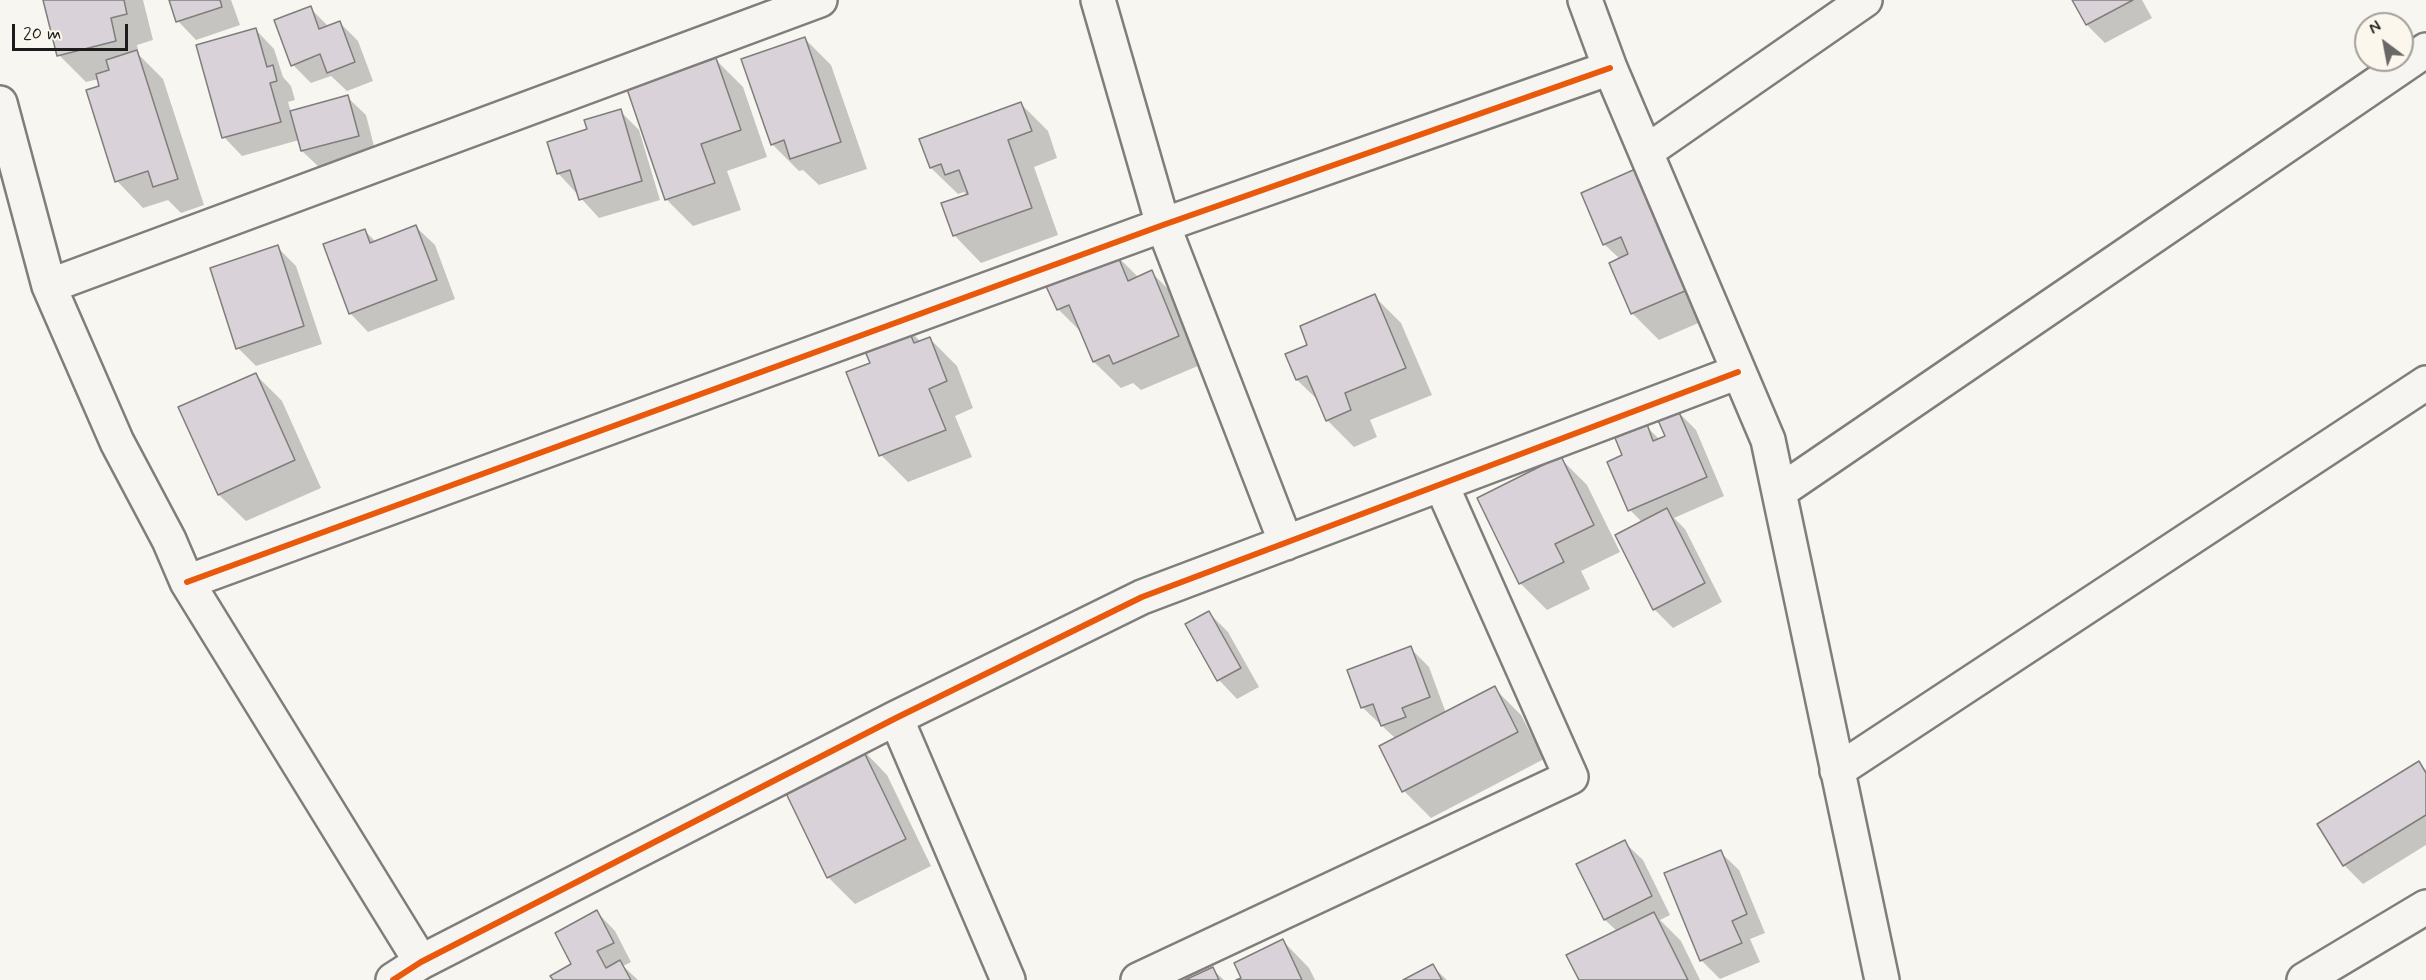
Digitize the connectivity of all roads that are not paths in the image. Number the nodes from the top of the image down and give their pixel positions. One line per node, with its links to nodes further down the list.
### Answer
1 (820, 0): 10 (street)
2 (1098, 0): 9 (street)
3 (1585, 0): 6 (street)
4 (1865, 0): 8 (street)
5 (2426, 50): 14 (street)
6 (1610, 68): 8 (street); 9 (street)
7 (0, 103): 10 (street)
8 (1646, 152): 11 (street)
9 (1163, 225): 15 (street); 16 (street)
10 (49, 286): 16 (street)
11 (1738, 372): 13 (street); 14 (street)
12 (2426, 383): 18 (street)
13 (1441, 484): 15 (street); 23 (street)
14 (1779, 492): 18 (street)
15 (1286, 543): 17 (street)
16 (187, 582): 20 (street)
17 (896, 718): 20 (street); 22 (street)
18 (1837, 771): 24 (street)
19 (2426, 907): 25 (street)
20 (421, 962): 21 (street)
21 (393, 980)
22 (1008, 980)
23 (1138, 980)
24 (1882, 980)
25 (2304, 980)

